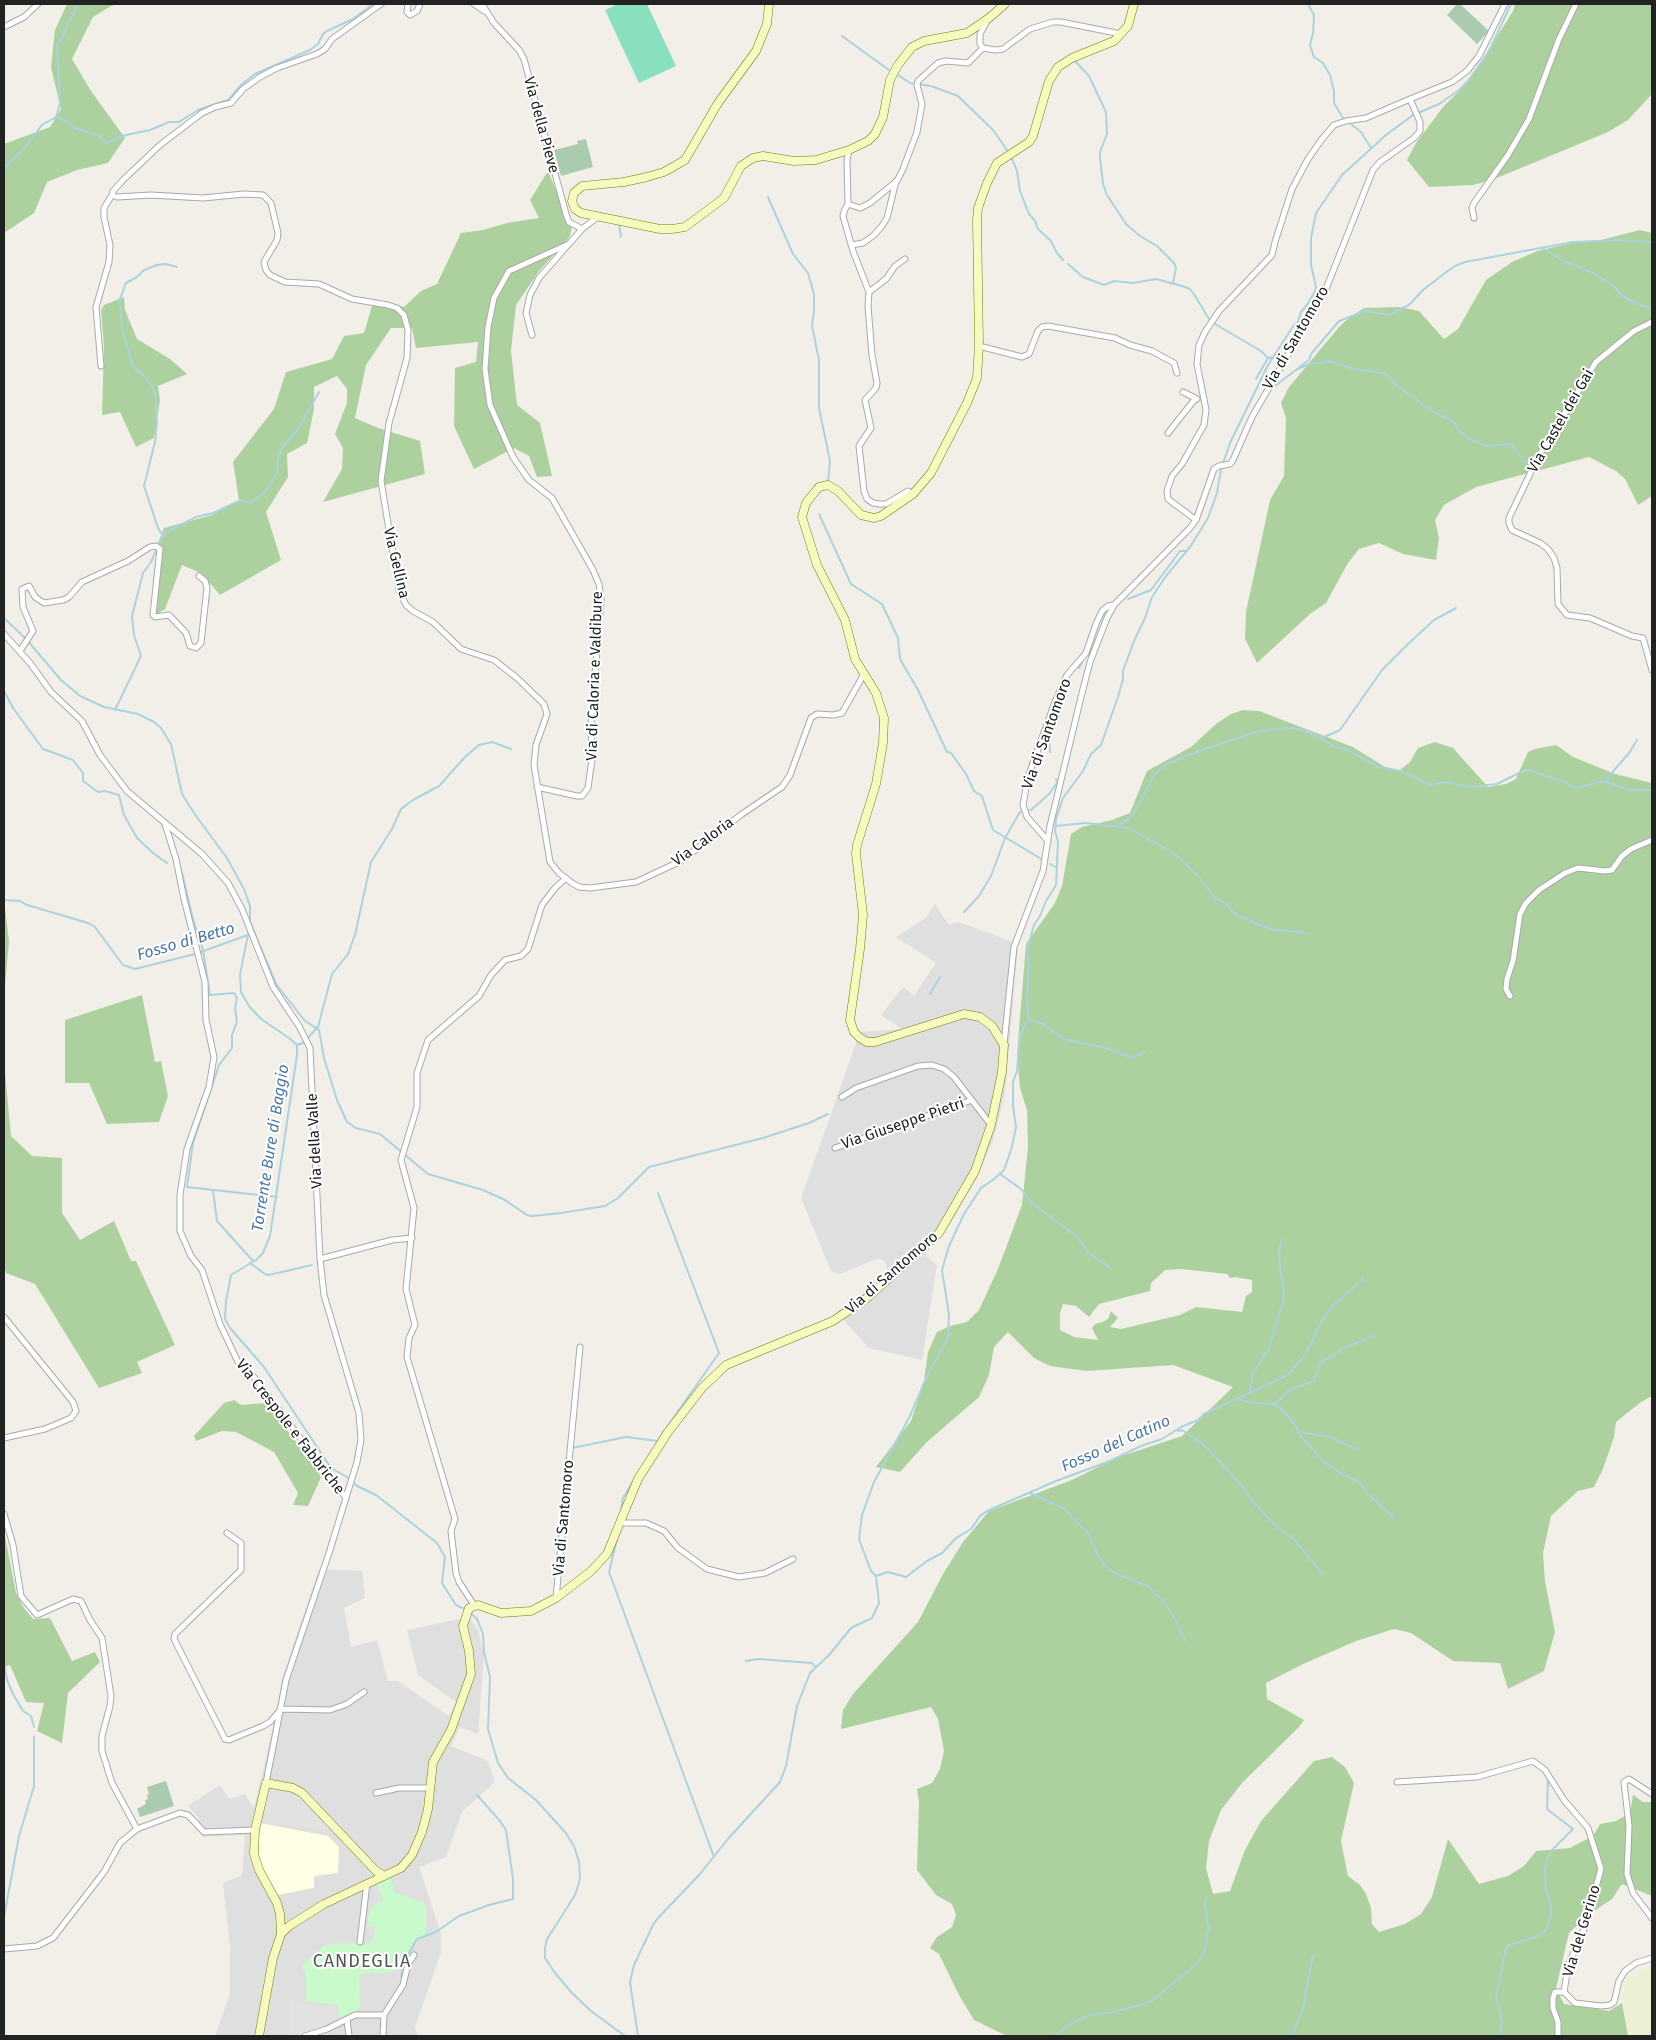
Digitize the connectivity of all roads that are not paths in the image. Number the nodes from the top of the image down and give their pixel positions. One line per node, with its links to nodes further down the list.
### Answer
1 (38, 4): 14 (street)
2 (381, 4): 20 (street)
3 (408, 4): 4 (street)
4 (420, 4)
5 (474, 4): 12 (street)
6 (482, 4): 12 (street, Via della Pieve)
7 (769, 4): 22 (main road)
8 (1005, 4): 13 (main road)
9 (1134, 4): 15 (main road)
10 (1505, 4): 17 (street)
11 (1576, 4): 23 (street)
12 (485, 11): 24 (street, Via della Pieve)
13 (988, 18): 16 (street); 18 (main road)
14 (4, 26)
15 (1121, 34): 16 (street); 31 (main road)
16 (983, 48): 19 (street)
17 (1410, 99): 35 (street); 39 (street, Via di Santomoro)
18 (848, 150): 21 (street); 22 (main road)
19 (896, 181): 21 (street); 26 (street)
20 (112, 195): 32 (street); 46 (street, Via Gellina)
21 (848, 204): 26 (street)
22 (600, 216): 24 (street)
23 (1474, 218)
24 (582, 229): 25 (street, Via di Caloria e Valdibure)
25 (569, 244): 30 (street); 46 (street, Via di Caloria e Valdibure)
26 (852, 246): 28 (street)
27 (905, 259): 28 (street)
28 (870, 292): 38 (street)
29 (1652, 322): 44 (street, Via Castel dei Gai)
30 (532, 335)
31 (979, 346): 33 (street); 38 (main road)
32 (101, 366)
33 (1177, 372)
34 (1183, 392): 36 (street)
35 (1203, 398): 36 (street); 39 (street)
36 (1196, 399): 37 (street)
37 (1168, 433)
38 (913, 494): 45 (main road)
39 (1196, 520): 41 (street, Via di Santomoro)
40 (199, 576): 43 (street)
41 (1114, 605): 49 (street, Via di Santomoro); 49 (street, Via di Santomoro)
42 (4, 634): 43 (street)
43 (21, 649): 47 (street)
44 (1652, 670)
45 (865, 673): 50 (street, Via Caloria); 52 (main road)
46 (537, 787): 50 (street, Via Caloria)
47 (165, 823): 58 (street, Via della Valle); 62 (street, Via Crespole e Fabbriche)
48 (1652, 840): 51 (street)
49 (1048, 841): 52 (street, Via di Santomoro)
50 (566, 878): 57 (street)
51 (1510, 996)
52 (1004, 1045): 55 (main road, Via di Santomoro)
53 (842, 1097): 54 (street)
54 (972, 1100): 55 (street); 56 (street, Via Giuseppe Pietri)
55 (991, 1125): 64 (main road, Via di Santomoro)
56 (835, 1148)
57 (412, 1238): 58 (street); 68 (street)
58 (320, 1259): 62 (street, Via della Valle)
59 (4, 1317): 61 (street)
60 (580, 1347): 67 (street, Via di Santomoro)
61 (4, 1438)
62 (346, 1498): 70 (street, Via Crespole e Fabbriche)
63 (4, 1514): 76 (street)
64 (621, 1523): 66 (street); 67 (main road, Via di Santomoro)
65 (227, 1533): 70 (street)
66 (794, 1559)
67 (556, 1598): 68 (main road, Via di Santomoro)
68 (469, 1610): 73 (main road)
69 (364, 1692): 70 (street)
70 (281, 1709): 72 (street, Via Crespole e Fabbriche)
71 (1397, 1782): 87 (street, Via del Gerino)
72 (266, 1783): 77 (main road); 78 (main road)
73 (430, 1788): 74 (street); 79 (main road)
74 (376, 1793)
75 (1652, 1794): 81 (street)
76 (137, 1828): 77 (street); 84 (street)
77 (256, 1830): 82 (main road)
78 (376, 1871): 79 (main road); 80 (main road)
79 (384, 1876): 80 (main road)
80 (370, 1881): 82 (main road); 83 (street)
81 (1652, 1918)
82 (281, 1934): 90 (main road)
83 (360, 1942)
84 (4, 1950)
85 (414, 1955): 88 (street)
86 (1652, 1958): 87 (street)
87 (1564, 1992): 94 (street)
88 (384, 2014): 89 (street); 93 (street)
89 (347, 2020): 91 (street); 92 (street)
90 (259, 2036)
91 (305, 2036)
92 (349, 2036)
93 (384, 2036)
94 (1558, 2036)

